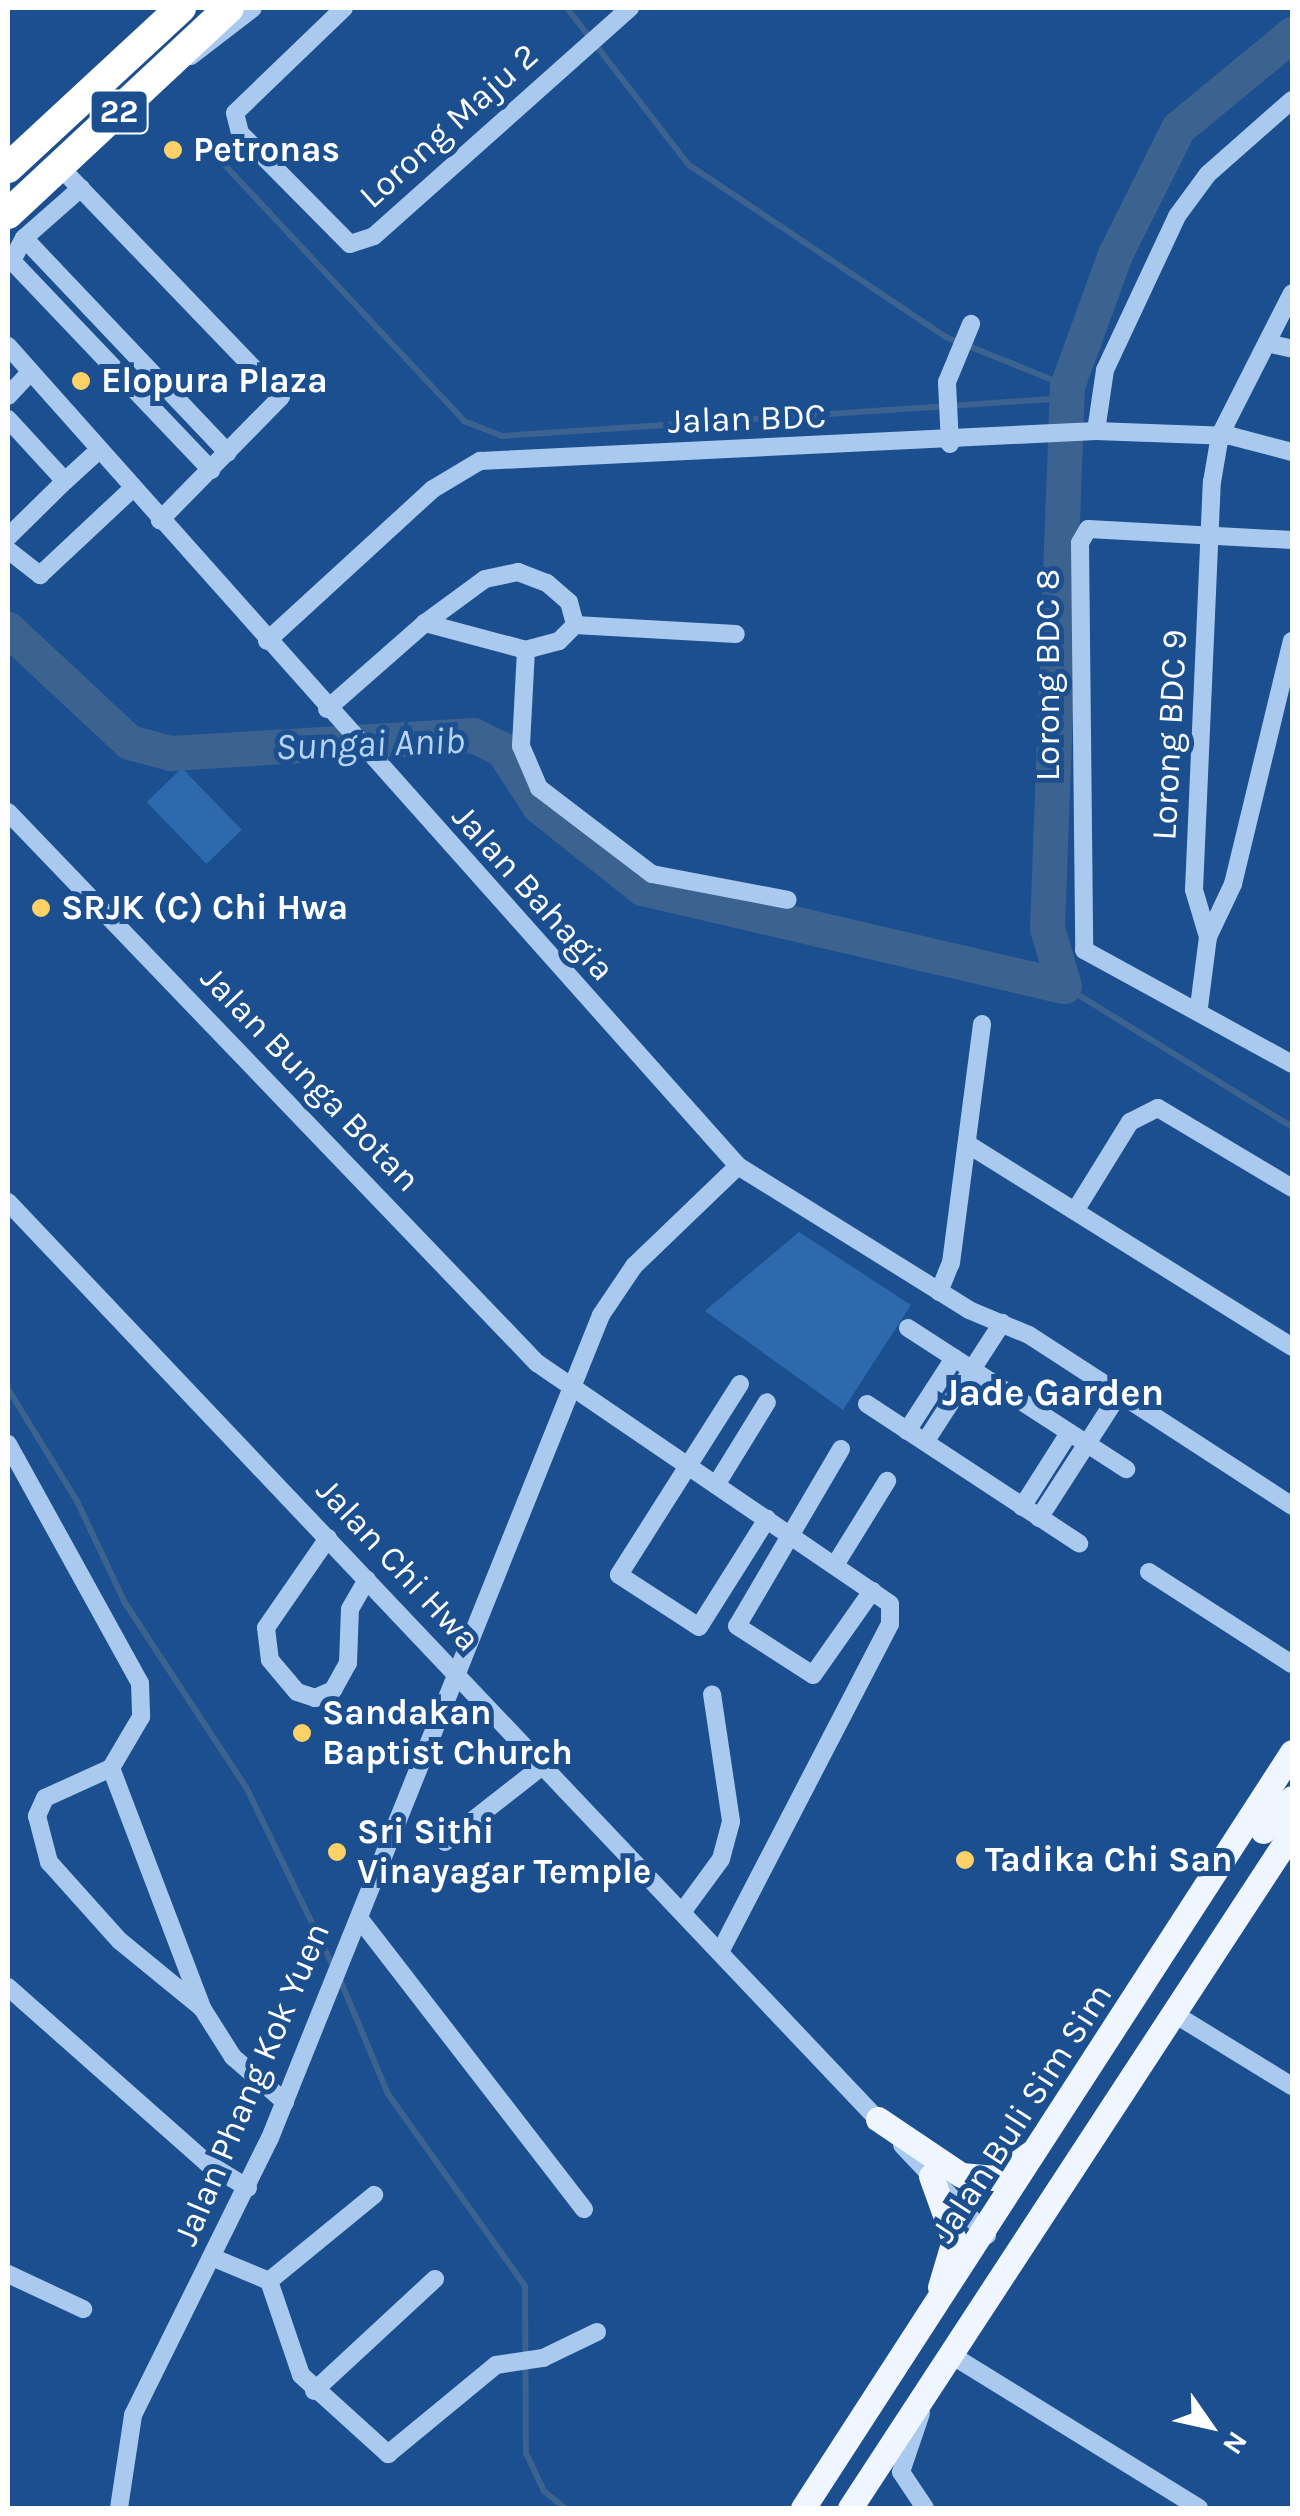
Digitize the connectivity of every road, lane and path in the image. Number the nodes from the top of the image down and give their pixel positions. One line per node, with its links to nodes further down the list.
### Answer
1 (181, 8): 9 (highway, 22)
2 (230, 8): 6 (highway, 22)
3 (254, 8): 6 (street)
4 (344, 8): 5 (street, Lorong Maju 2)
5 (630, 8)
6 (165, 70): 8 (highway, 22)
7 (1292, 100): 20 (street)
8 (59, 166): 10 (street); 11 (highway, 22)
9 (8, 168)
10 (81, 188): 11 (street); 25 (street)
11 (16, 226): 25 (street); 26 (street)
12 (1292, 293): 14 (street)
13 (966, 337): 22 (street)
14 (1268, 343): 16 (street); 21 (street)
15 (8, 347): 17 (street, Jalan Bahagia)
16 (1292, 349)
17 (30, 372): 18 (street); 23 (street, Jalan Bahagia)
18 (8, 396)
19 (8, 419): 27 (street)
20 (1096, 430): 21 (street, Jalan BDC); 22 (street, Jalan BDC)
21 (1220, 435): 24 (street, Jalan BDC); 30 (street, Lorong BDC 9)
22 (950, 444): 37 (street, Jalan BDC)
23 (99, 450): 27 (street); 28 (street, Jalan Bahagia)
24 (1292, 452)
25 (228, 453): 26 (street)
26 (211, 470): 29 (street)
27 (65, 481): 31 (street)
28 (133, 488): 29 (street, Jalan Bahagia); 33 (street)
29 (160, 520): 37 (street, Jalan Bahagia)
30 (1213, 534): 32 (street); 43 (street, Lorong BDC 9); 44 (street, Lorong BDC 8)
31 (8, 537)
32 (1292, 540)
33 (8, 550)
34 (425, 623): 35 (street); 39 (street); 40 (street)
35 (574, 625): 36 (street); 39 (street)
36 (736, 634)
37 (266, 641): 40 (street, Jalan Bahagia)
38 (1292, 641): 43 (street)
39 (526, 650): 42 (street)
40 (333, 716): 48 (street, Jalan Bahagia)
41 (8, 812): 59 (street, Jalan Bunga Botan)
42 (788, 900)
43 (1208, 937): 44 (street)
44 (1200, 1007): 46 (street)
45 (982, 1024): 47 (street)
46 (1292, 1064)
47 (969, 1145): 51 (street); 52 (street)
48 (738, 1166): 52 (street, Jalan Bahagia); 59 (street, Jalan Phang Kok Yuen)
49 (1291, 1183): 51 (street)
50 (8, 1202): 78 (street, Jalan Chi Hwa)
51 (1076, 1211): 55 (street)
52 (939, 1292): 53 (street, Jalan Bahagia)
53 (1002, 1323): 57 (street); 60 (street, Jalan Bahagia)
54 (908, 1328): 56 (street)
55 (1292, 1347)
56 (954, 1358): 57 (street); 63 (street)
57 (972, 1370): 64 (street); 65 (street)
58 (740, 1384): 69 (street)
59 (571, 1386): 69 (street, Jalan Bunga Botan); 85 (street, Jalan Phang Kok Yuen)
60 (1119, 1394): 66 (street); 73 (street, Jalan Bahagia)
61 (767, 1402): 72 (street)
62 (867, 1404): 63 (street)
63 (907, 1431): 65 (street)
64 (1069, 1433): 66 (street); 74 (street)
65 (925, 1442): 74 (street)
66 (1087, 1444): 70 (street); 75 (street)
67 (841, 1449): 77 (street)
68 (12, 1451): 89 (street)
69 (686, 1464): 72 (street, Jalan Bunga Botan); 76 (street)
70 (1126, 1469)
71 (887, 1481): 80 (street)
72 (716, 1485): 76 (street, Jalan Bunga Botan)
73 (1292, 1506)
74 (1022, 1507): 75 (street)
75 (1039, 1518): 79 (street)
76 (767, 1519): 77 (street, Jalan Bunga Botan)
77 (790, 1535): 80 (street, Jalan Bunga Botan); 83 (street)
78 (328, 1538): 82 (street, Jalan Chi Hwa); 82 (street)
79 (1078, 1544)
80 (835, 1565): 83 (street, Jalan Bunga Botan)
81 (1150, 1572): 84 (street)
82 (367, 1579): 85 (street, Jalan Chi Hwa)
83 (878, 1594): 96 (street)
84 (1292, 1664)
85 (458, 1676): 88 (street, Jalan Chi Hwa); 95 (street, Jalan Phang Kok Yuen)
86 (712, 1694): 94 (street)
87 (1292, 1752): 93 (main road, Jalan Buli Sim Sim)
88 (544, 1764): 92 (street); 94 (street, Jalan Chi Hwa)
89 (110, 1768): 98 (street); 98 (street)
90 (1292, 1798): 93 (main road)
91 (1292, 1832): 99 (main road)
92 (445, 1842)
93 (1196, 1904): 103 (main road, Jalan Buli Sim Sim)
94 (684, 1911): 96 (street, Jalan Chi Hwa)
95 (359, 1918): 101 (street, Jalan Phang Kok Yuen); 108 (street)
96 (721, 1950): 102 (street, Jalan Chi Hwa)
97 (8, 1987): 106 (street)
98 (202, 2008): 101 (street)
99 (1176, 2015): 100 (street); 104 (main road)
100 (1292, 2086)
101 (285, 2102): 106 (street, Jalan Phang Kok Yuen)
102 (878, 2119): 103 (main road); 105 (street, Jalan Chi Hwa)
103 (1060, 2122): 109 (main road, Jalan Buli Sim Sim)
104 (1088, 2151): 109 (main road); 117 (main road)
105 (931, 2176): 109 (street, Jalan Chi Hwa); 116 (main road)
106 (248, 2188): 110 (street, Jalan Phang Kok Yuen)
107 (374, 2196): 113 (street)
108 (584, 2209)
109 (987, 2235): 116 (main road, Jalan Buli Sim Sim)
110 (214, 2258): 113 (street); 120 (street, Jalan Phang Kok Yuen)
111 (8, 2274): 114 (street)
112 (435, 2278): 119 (street)
113 (269, 2281): 119 (street)
114 (83, 2309)
115 (597, 2332): 119 (street)
116 (910, 2344): 121 (main road, Jalan Buli Sim Sim)
117 (953, 2356): 118 (main road); 124 (street)
118 (930, 2389): 122 (main road); 123 (street)
119 (314, 2391)
120 (120, 2508)
121 (803, 2508)
122 (850, 2508)
123 (926, 2508)
124 (1198, 2508)

